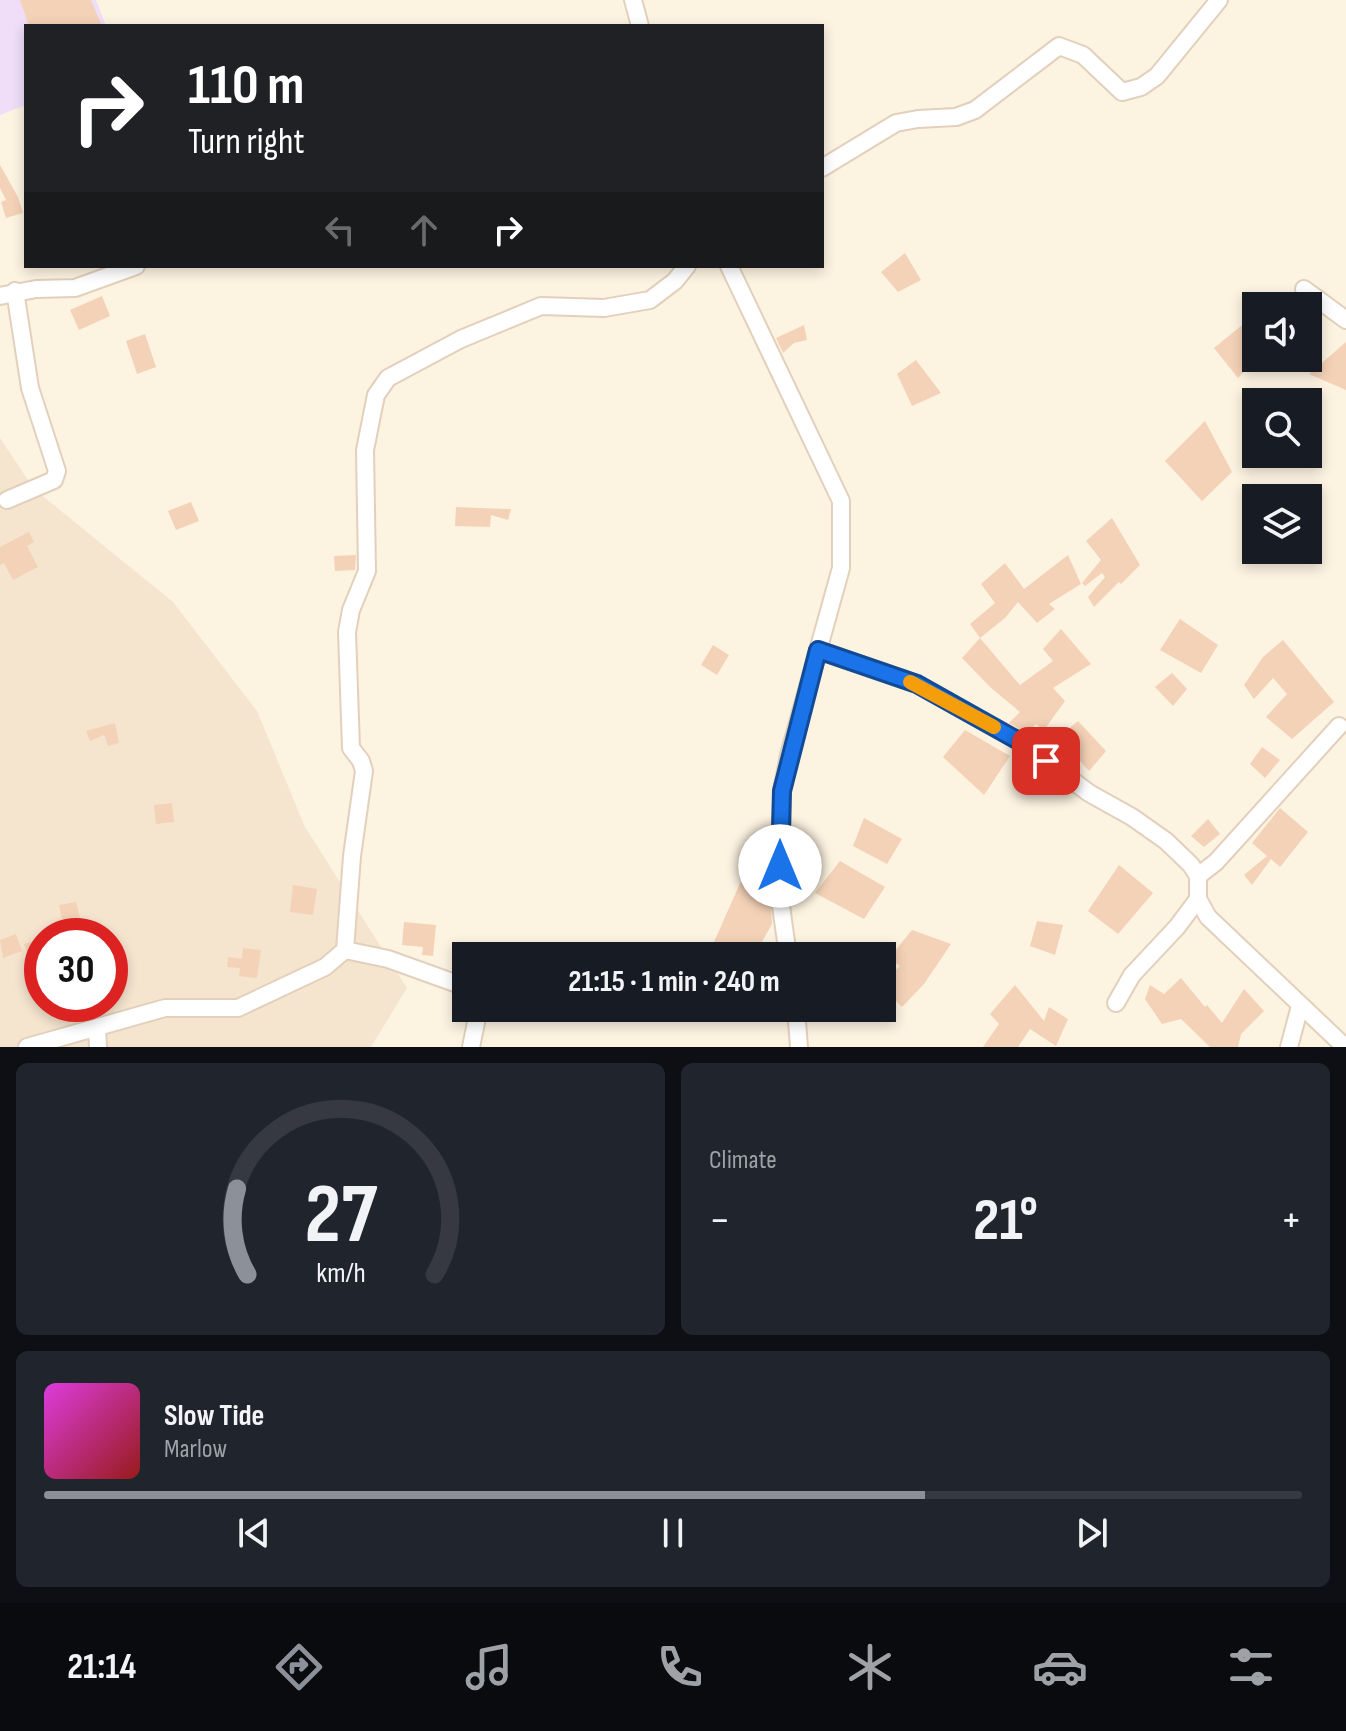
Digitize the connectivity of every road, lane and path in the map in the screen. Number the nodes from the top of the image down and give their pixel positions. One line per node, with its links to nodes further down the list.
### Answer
1 (633, 0): 3 (street)
2 (1219, 0): 4 (street)
3 (639, 24)
4 (824, 167)
5 (130, 268): 9 (street)
6 (685, 268): 17 (street)
7 (730, 268): 12 (street)
8 (1304, 289): 10 (street)
9 (8, 293): 11 (street)
10 (1346, 320)
11 (7, 500)
12 (818, 650): 14 (street); 16 (street)
13 (1339, 726): 14 (street)
14 (1198, 876): 15 (street)
15 (1198, 899): 19 (street); 20 (street)
16 (786, 942)
17 (345, 950): 18 (street); 23 (street)
18 (452, 982)
19 (1116, 1003)
20 (1300, 1006): 28 (street); 29 (street)
21 (476, 1022): 26 (street)
22 (797, 1022): 27 (street)
23 (97, 1029): 24 (street); 25 (street)
24 (27, 1047)
25 (98, 1047)
26 (471, 1047)
27 (799, 1047)
28 (1289, 1047)
29 (1345, 1047)

